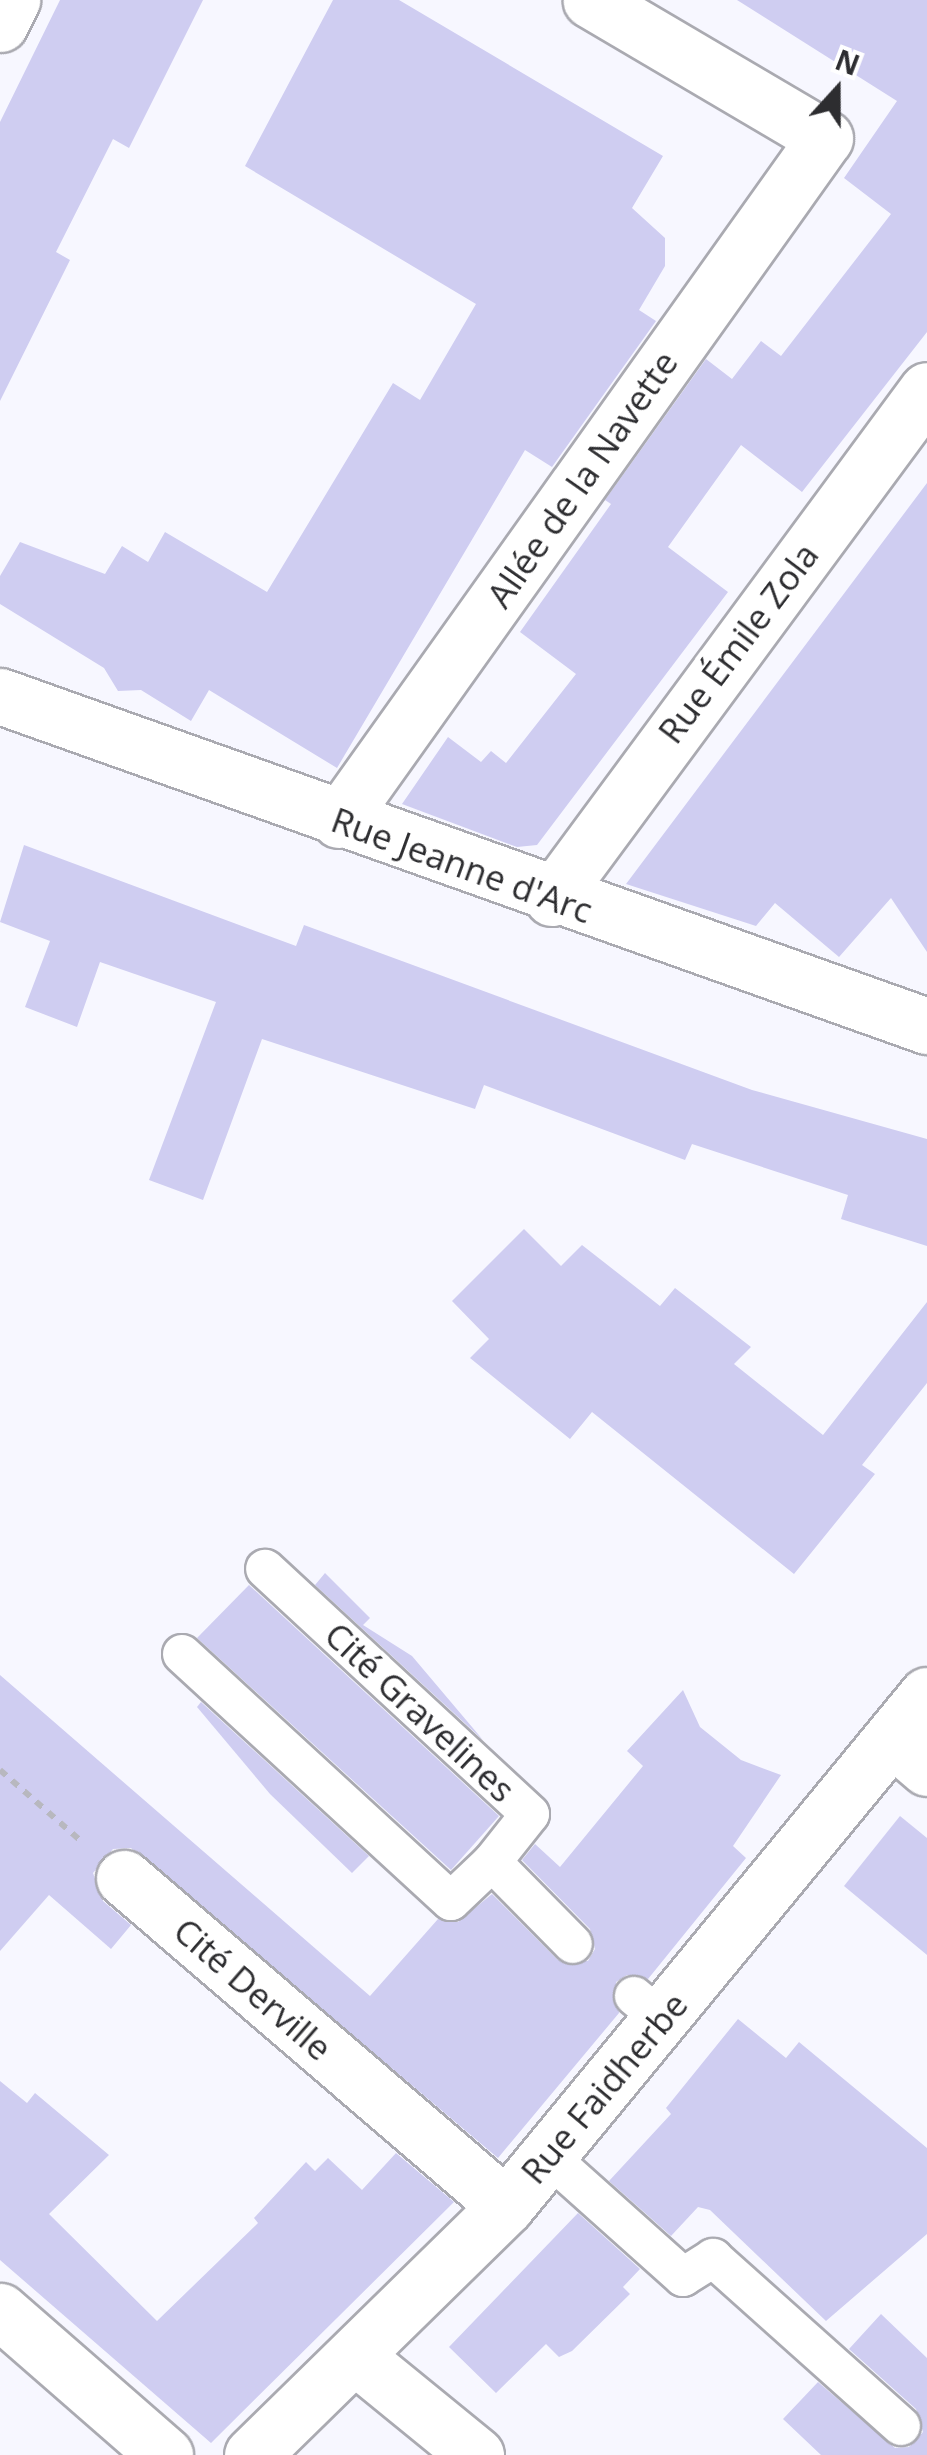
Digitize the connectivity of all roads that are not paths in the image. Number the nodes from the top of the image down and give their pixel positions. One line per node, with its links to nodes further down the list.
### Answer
1 (12, 0): 3 (street)
2 (592, 0): 6 (street, Allée de la Navette)
3 (0, 24)
4 (927, 390): 7 (street, Rue Émile Zola)
5 (0, 696): 6 (street, Rue Jeanne d'Arc)
6 (340, 820): 7 (street, Rue Jeanne d'Arc)
7 (552, 898): 8 (street, Rue Jeanne d'Arc)
8 (927, 1026)
9 (264, 1569): 13 (lane, Cité Gravelines)
10 (182, 1654): 13 (lane, Cité Gravelines)
11 (927, 1695): 12 (street, Rue Faidherbe)
12 (909, 1753): 16 (street, Rue Faidherbe)
13 (492, 1862): 15 (lane, Cité Gravelines)
14 (124, 1878): 17 (street, Cité Derville)
15 (573, 1944)
16 (549, 2157): 17 (street, Rue Faidherbe); 20 (lane)
17 (506, 2206): 19 (street, Rue Faidherbe)
18 (0, 2311): 21 (street)
19 (356, 2357): 22 (street, Rue Faidherbe); 23 (street)
20 (901, 2426)
21 (165, 2455)
22 (252, 2455)
23 (476, 2455)

